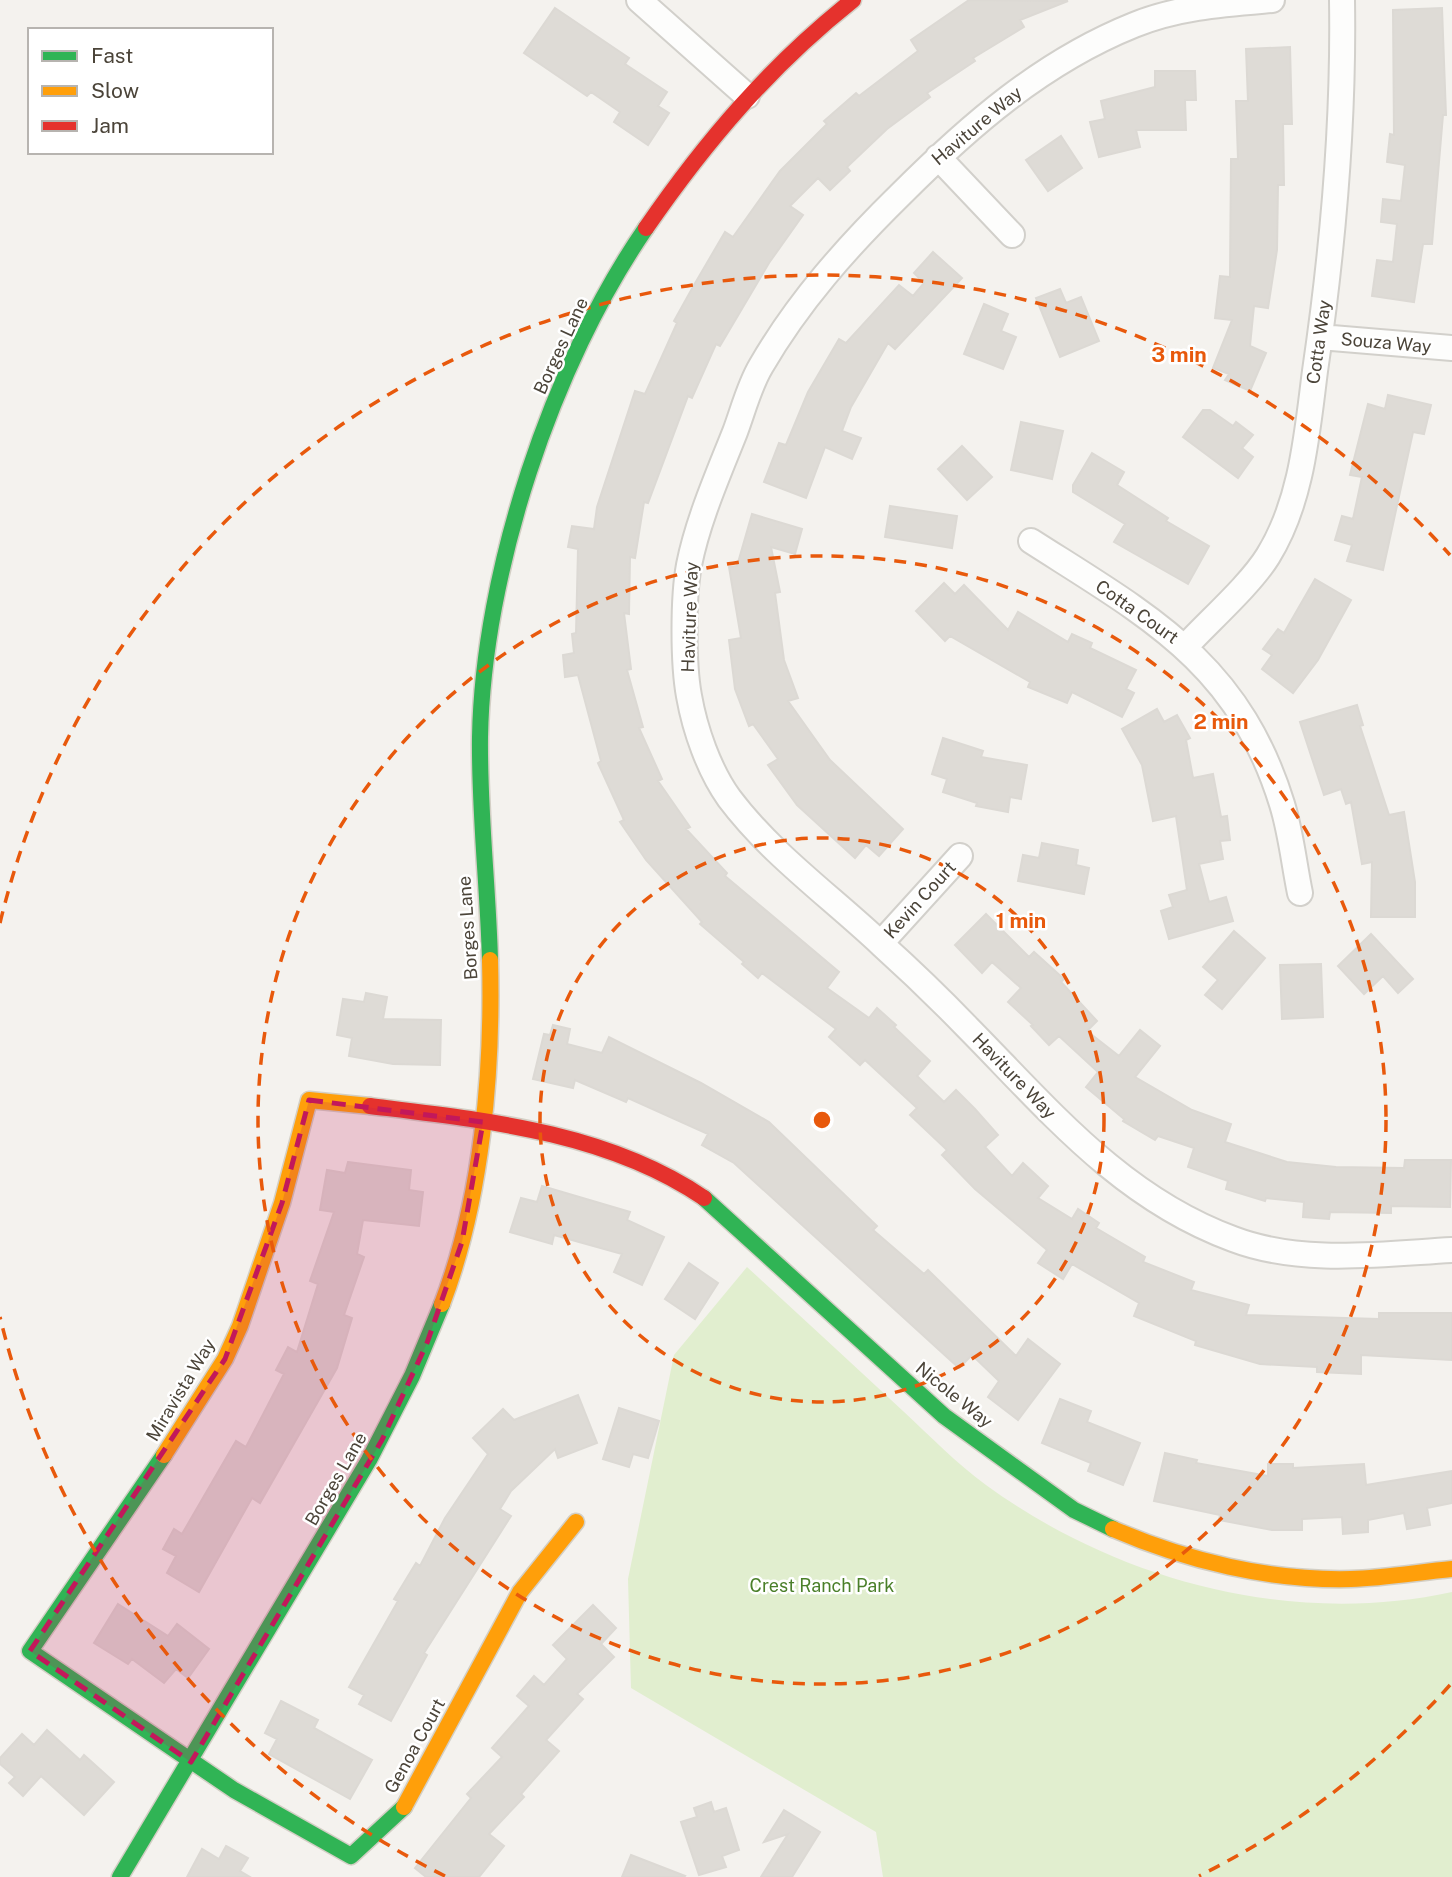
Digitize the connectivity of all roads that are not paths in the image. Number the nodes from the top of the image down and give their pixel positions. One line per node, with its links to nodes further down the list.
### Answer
1 (639, 0): 5 (street)
2 (853, 0): 5 (street, Borges Lane)
3 (1272, 0): 6 (street, Haviture Way)
4 (1342, 0): 8 (street, Cotta Way)
5 (747, 96): 15 (street, Borges Lane)
6 (939, 157): 7 (street); 14 (street, Haviture Way)
7 (1012, 235)
8 (1320, 337): 9 (street, Souza Way); 11 (street, Cotta Way)
9 (1452, 348)
10 (1031, 541): 11 (street, Cotta Court)
11 (1186, 646): 13 (street, Cotta Court)
12 (960, 856): 14 (street, Kevin Court)
13 (1300, 893)
14 (881, 943): 16 (street, Haviture Way)
15 (483, 1122): 18 (street, Nicole Way); 19 (street, Borges Lane); 19 (street, Miravista Way)
16 (1452, 1250)
17 (576, 1522): 19 (street, Genoa Court)
18 (1452, 1569)
19 (191, 1762): 20 (street, Borges Lane)
20 (120, 1877)

